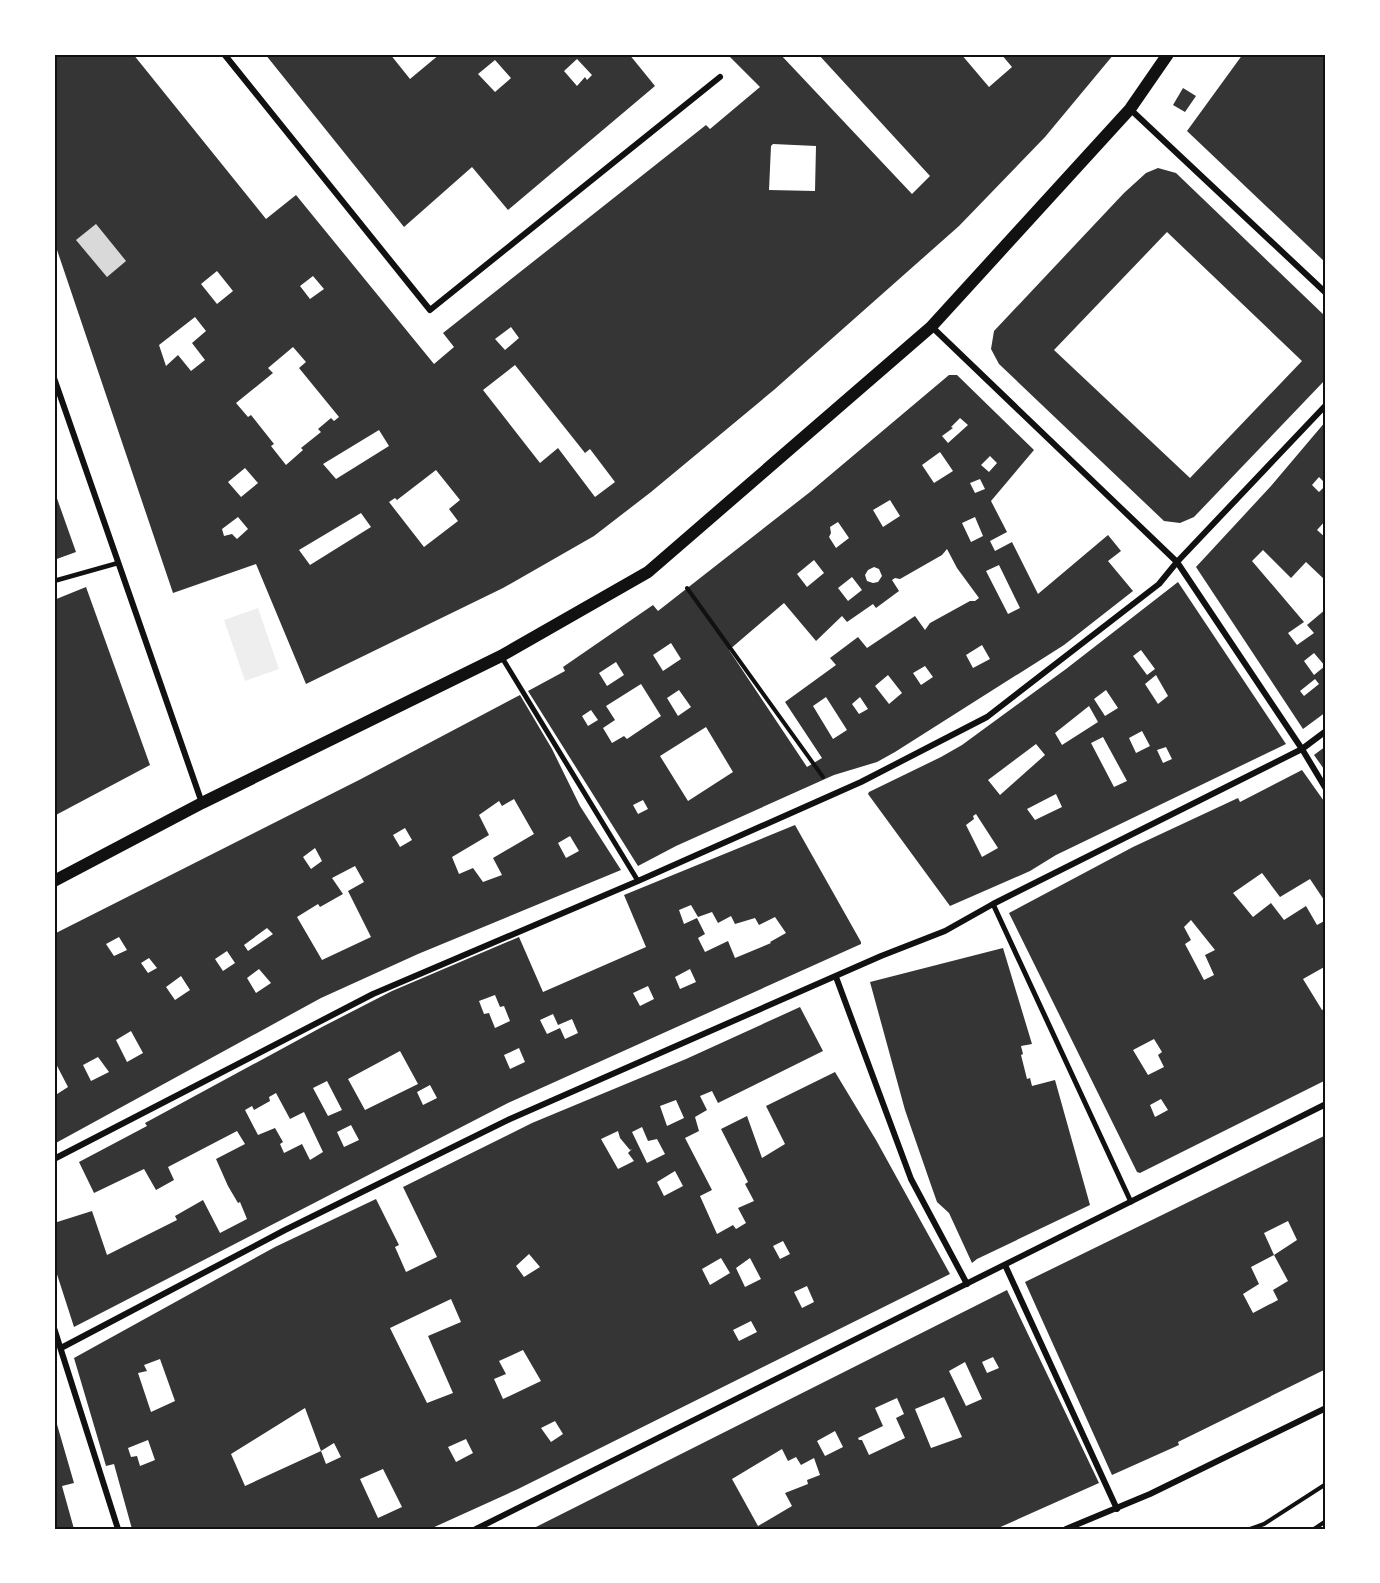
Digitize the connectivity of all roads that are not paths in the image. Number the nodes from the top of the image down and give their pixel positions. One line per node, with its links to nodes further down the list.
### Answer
1 (224, 54): 3 (street)
2 (1168, 54): 4 (main road)
3 (720, 77)
4 (1130, 109): 5 (street); 6 (main road)
5 (1326, 293)
6 (931, 327): 10 (street); 12 (main road)
7 (54, 378): 9 (street)
8 (1326, 405): 10 (street)
9 (118, 562): 11 (lane); 16 (street)
10 (1177, 562): 14 (street); 18 (street)
11 (54, 581)
12 (501, 656): 16 (main road); 18 (street)
13 (1326, 731): 14 (street)
14 (1302, 749): 15 (street); 19 (street)
15 (1326, 789)
16 (202, 803): 17 (main road)
17 (54, 881)
18 (638, 881): 22 (street)
19 (993, 904): 20 (street); 23 (street)
20 (836, 977): 25 (street); 27 (street)
21 (1326, 1104): 23 (street)
22 (54, 1159)
23 (1131, 1202): 24 (street)
24 (1005, 1265): 25 (street); 29 (street)
25 (967, 1284): 31 (street)
26 (54, 1328): 27 (street)
27 (61, 1348): 30 (street)
28 (1326, 1408): 29 (street)
29 (1117, 1509): 32 (street)
30 (118, 1529)
31 (476, 1529)
32 (1066, 1529)

